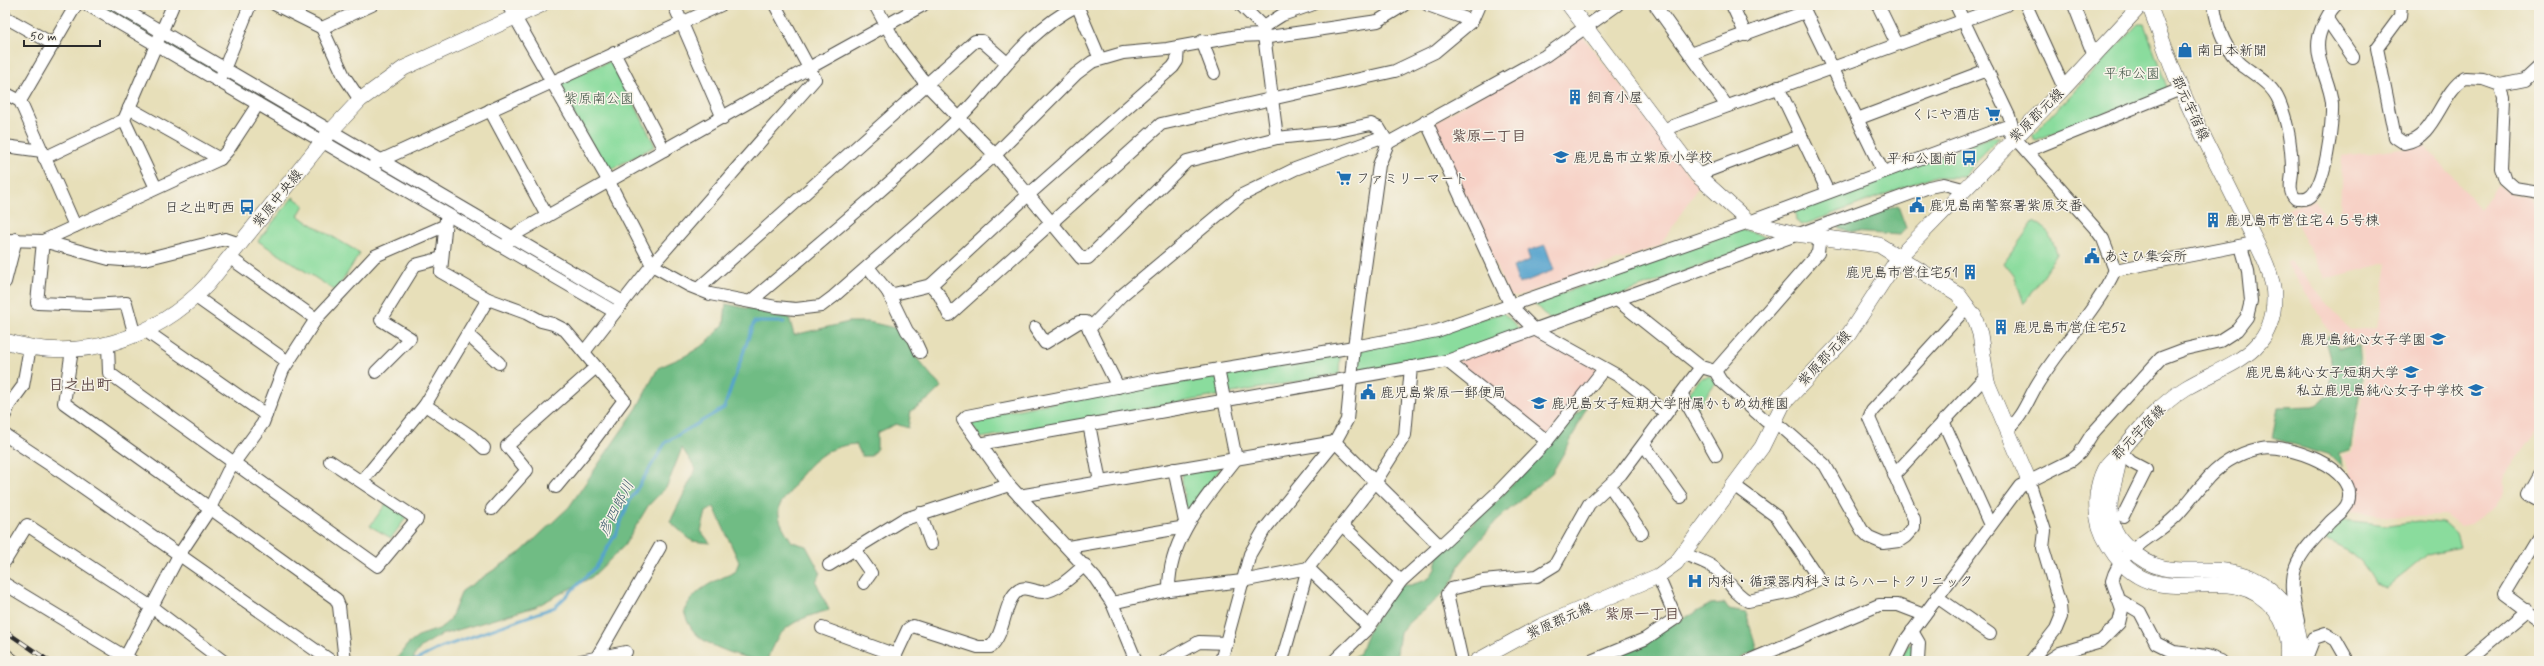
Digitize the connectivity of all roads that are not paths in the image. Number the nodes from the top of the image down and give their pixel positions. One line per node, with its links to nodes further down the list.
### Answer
1 (76, 5): 48 (street)
2 (88, 5): 50 (street)
3 (116, 5): 45 (street)
4 (173, 5): 45 (street)
5 (250, 5): 61 (street)
6 (276, 5): 42 (street)
7 (372, 5): 42 (street)
8 (541, 5): 35 (street, 紫原中央線)
9 (674, 5): 40 (street)
10 (721, 5): 40 (street)
11 (775, 5): 59 (street)
12 (875, 5): 41 (street)
13 (923, 5): 41 (street)
14 (1077, 5): 56 (street); 57 (street)
15 (1241, 5): 44 (street)
16 (1311, 5): 44 (street)
17 (1404, 5): 44 (street)
18 (1428, 5): 39 (street)
19 (1479, 5): 39 (street)
20 (1569, 5): 43 (street)
21 (1617, 5): 43 (street)
22 (1655, 5): 53 (street)
23 (1732, 5): 46 (street)
24 (1878, 5): 49 (street)
25 (1956, 5): 38 (street)
26 (2006, 5): 38 (street)
27 (2026, 5): 69 (street)
28 (2074, 5): 54 (street)
29 (2141, 5): 54 (street, 紫原郡元線)
30 (2149, 5): 70 (street, 郡元宇宿線)
31 (2214, 5): 37 (street)
32 (2336, 5): 37 (street)
33 (2401, 5): 67 (street)
34 (1804, 8): 46 (street); 60 (street)
35 (511, 11): 65 (street); 73 (street, 紫原中央線)
36 (5, 17): 48 (street)
37 (2328, 19): 55 (street)
38 (1964, 20): 49 (street); 62 (street)
39 (1472, 21): 72 (street)
40 (681, 23): 52 (street); 79 (street)
41 (885, 26): 59 (street); 66 (street)
42 (322, 28): 73 (street)
43 (1585, 28): 83 (street); 84 (street)
44 (1263, 31): 47 (street); 72 (street)
45 (162, 32): 50 (street); 61 (street)
46 (1746, 35): 53 (street)
47 (1202, 42): 51 (street); 63 (street)
48 (53, 44): 74 (street)
49 (1897, 44): 60 (street)
50 (156, 45): 64 (street); 77 (street)
51 (1178, 47): 56 (street); 105 (street)
52 (614, 53): 65 (street); 91 (street)
53 (1690, 54): 76 (street)
54 (2094, 56): 69 (street, 紫原郡元線)
55 (2353, 57)
56 (1100, 59): 94 (street)
57 (1007, 63): 66 (street); 80 (street)
58 (2539, 67): 67 (street)
59 (810, 68): 79 (street); 125 (street)
60 (1833, 68): 68 (street); 81 (street)
61 (224, 69): 64 (street); 87 (street)
62 (1987, 70): 81 (street); 86 (street)
63 (1214, 73)
64 (220, 82): 75 (street)
65 (551, 82): 78 (street); 100 (street)
66 (926, 84): 80 (street); 130 (street)
67 (2500, 85): 104 (street)
68 (1778, 87): 76 (street); 85 (street)
69 (2064, 88): 86 (street, 紫原郡元線)
70 (2181, 89): 92 (street); 118 (street, 郡元宇宿線)
71 (5, 93): 74 (street)
72 (1272, 99): 88 (street); 110 (street)
73 (360, 100): 87 (street, 紫原中央線)
74 (20, 101): 93 (street)
75 (258, 104): 87 (street); 95 (street)
76 (1727, 106): 84 (street)
77 (129, 108): 82 (street); 95 (street)
78 (490, 110): 96 (street); 108 (street)
79 (723, 118): 91 (street)
80 (959, 118): 94 (street); 135 (street)
81 (1857, 119): 98 (street)
82 (124, 120): 93 (street); 101 (street)
83 (1426, 121): 89 (street); 137 (street)
84 (1662, 130): 99 (street)
85 (1800, 136): 99 (street); 103 (street)
86 (2015, 136): 92 (street); 98 (street); 102 (street, 紫原郡元線)
87 (327, 137): 96 (street); 97 (street); 119 (street, 紫原中央線)
88 (1277, 138): 89 (street); 110 (street)
89 (1388, 143): 142 (street); 149 (street)
90 (5, 146): 93 (street)
91 (664, 150): 100 (street)
92 (2028, 151): 127 (street)
93 (43, 154): 111 (street)
94 (995, 155): 105 (street); 126 (street)
95 (220, 159): 101 (street)
96 (380, 159): 97 (street); 106 (street)
97 (368, 168): 107 (street)
98 (1882, 172): 103 (street)
99 (1697, 175): 109 (street)
100 (608, 180): 108 (street); 125 (street)
101 (156, 188): 111 (street)
102 (1963, 190): 113 (street); 123 (street, 紫原郡元線)
103 (1828, 192): 109 (street)
104 (2539, 192)
105 (1027, 196): 110 (street); 129 (street)
106 (451, 202): 107 (street); 114 (street)
107 (448, 214): 112 (street); 121 (street)
108 (547, 216): 114 (street)
109 (1749, 222): 113 (street); 137 (street)
110 (1050, 223): 129 (street)
111 (75, 226): 117 (street)
112 (444, 226): 124 (street); 140 (street)
113 (1796, 234): 115 (street); 134 (street)
114 (513, 237): 121 (street); 136 (street)
115 (1816, 237): 123 (street); 161 (street)
116 (10, 240): 117 (street); 128 (street)
117 (43, 241): 119 (street); 144 (street)
118 (2256, 242): 120 (street); 182 (street, 郡元宇宿線)
119 (240, 244): 122 (street, 紫原中央線)
120 (2241, 246): 127 (street); 192 (street)
121 (503, 248): 139 (street)
122 (230, 257): 132 (street, 紫原中央線); 140 (street)
123 (1899, 257): 138 (street); 174 (street, 紫原郡元線)
124 (442, 258): 133 (street); 162 (street)
125 (652, 265): 130 (street); 136 (street)
126 (868, 267): 131 (street); 135 (street)
127 (2115, 270): 175 (street)
128 (5, 282)
129 (931, 285): 131 (street)
130 (699, 288): 135 (street)
131 (888, 292): 152 (street)
132 (196, 297): 144 (street, 紫原中央線); 154 (street)
133 (488, 300): 145 (street); 151 (street)
134 (1617, 300): 143 (street); 157 (street)
135 (751, 301)
136 (623, 302): 139 (street)
137 (1511, 306): 143 (street); 149 (street)
138 (1968, 306): 164 (street); 189 (street)
139 (614, 312): 151 (street)
140 (316, 319): 154 (street)
141 (1035, 328): 142 (street)
142 (1089, 329): 165 (street)
143 (1534, 329): 153 (street); 160 (street)
144 (141, 333): 147 (street, 紫原中央線); 171 (street)
145 (468, 335): 155 (street); 168 (street)
146 (5, 342): 148 (street, 紫原中央線)
147 (108, 345): 150 (street, 紫原中央線); 186 (street)
148 (30, 347): 150 (street, 紫原中央線); 169 (street)
149 (1354, 347): 159 (street); 163 (street)
150 (72, 350): 202 (street)
151 (584, 352): 158 (street)
152 (920, 352)
153 (1447, 361): 156 (street); 177 (street)
154 (288, 362): 171 (street)
155 (500, 363)
156 (1411, 367): 163 (street); 191 (street)
157 (1701, 367): 161 (street); 166 (street)
158 (596, 368): 197 (street); 201 (street)
159 (1218, 369): 165 (street); 167 (street)
160 (1604, 369): 170 (street); 177 (street)
161 (1715, 371): 174 (street)
162 (376, 372)
163 (1352, 376): 167 (street); 178 (street)
164 (1986, 376): 172 (street); 175 (street)
165 (1118, 387): 179 (street)
166 (1682, 395): 170 (street); 183 (street)
167 (1225, 400): 173 (street); 184 (street)
168 (425, 406): 181 (street); 190 (street)
169 (6, 408)
170 (1666, 413): 180 (street)
171 (266, 415): 186 (street)
172 (1943, 422): 189 (street); 206 (street)
173 (1089, 424): 179 (street); 193 (street)
174 (1774, 424): 189 (street); 196 (street, 紫原郡元線)
175 (2008, 428): 192 (street)
176 (5, 435): 217 (street)
177 (1547, 441): 211 (street)
178 (1335, 442): 184 (street); 191 (street); 226 (street)
179 (979, 444): 194 (street)
180 (1644, 445): 195 (street); 199 (street)
181 (484, 448)
182 (2120, 451): 204 (street); 216 (street); 220 (street, 郡元宇宿線)
183 (1716, 455)
184 (1236, 458): 187 (street); 207 (street)
185 (330, 461): 190 (street)
186 (235, 463): 190 (street); 202 (street)
187 (1174, 469): 193 (street); 207 (street)
188 (2539, 474): 200 (street)
189 (1894, 476)
190 (362, 481)
191 (1376, 481): 205 (street); 211 (street)
192 (2029, 481): 206 (street); 262 (street)
193 (1100, 482): 198 (street)
194 (1009, 485): 198 (street); 203 (street)
195 (1610, 486): 208 (street); 256 (street)
196 (1735, 486): 218 (street, 紫原郡元線); 218 (street)
197 (556, 487)
198 (1019, 496): 214 (street)
199 (1681, 497)
200 (2539, 500)
201 (492, 509)
202 (209, 510): 217 (street); 250 (street)
203 (920, 513): 210 (street); 215 (street)
204 (2123, 516)
205 (1342, 525): 223 (street); 227 (street)
206 (1990, 525): 231 (street)
207 (1186, 526): 214 (street); 230 (street)
208 (1642, 533)
209 (2539, 536): 235 (street)
210 (931, 544)
211 (1440, 546): 227 (street)
212 (9, 547): 219 (street); 234 (street)
213 (660, 547): 244 (street)
214 (1068, 547): 222 (street)
215 (854, 549): 221 (street); 228 (street)
216 (2131, 551): 220 (street); 225 (street); 266 (street)
217 (179, 554): 234 (street); 249 (street)
218 (1684, 554): 224 (street, 紫原郡元線)
219 (5, 561)
220 (2120, 562): 225 (street, 郡元宇宿線); 232 (street)
221 (828, 565)
222 (1085, 565): 233 (street); 245 (street)
223 (1308, 568): 226 (street); 239 (street); 254 (street)
224 (1658, 576): 257 (street, 紫原郡元線); 258 (street)
225 (2214, 576): 265 (street, 郡元宇宿線); 266 (street)
226 (1242, 581): 230 (street); 242 (street)
227 (1401, 581): 239 (street)
228 (864, 583)
229 (5, 584): 246 (street)
230 (1169, 590): 233 (street)
231 (1937, 597): 236 (street); 241 (street)
232 (2118, 599): 263 (street); 264 (street)
233 (1112, 603): 252 (street)
234 (153, 608): 246 (street); 248 (street)
235 (2528, 610): 237 (street); 269 (street)
236 (1924, 615): 240 (street); 259 (street)
237 (2539, 620)
238 (822, 628): 245 (street)
239 (1369, 628): 255 (street)
240 (1912, 631): 260 (street); 261 (street)
241 (1990, 634)
242 (1226, 642): 247 (street); 253 (street)
243 (626, 652): 244 (street)
244 (597, 657): 251 (street)
245 (894, 658)
246 (129, 659)
247 (1172, 659)
248 (223, 661)
249 (331, 661)
250 (344, 661)
251 (580, 661)
252 (1136, 661)
253 (1221, 661)
254 (1282, 661)
255 (1334, 661)
256 (1462, 661)
257 (1478, 661)
258 (1591, 661)
259 (1748, 661)
260 (1894, 661)
261 (1918, 661)
262 (2031, 661)
263 (2048, 661)
264 (2221, 661)
265 (2288, 661)
266 (2300, 661)
267 (2305, 661): 268 (street)
268 (2348, 661)
269 (2467, 661)

